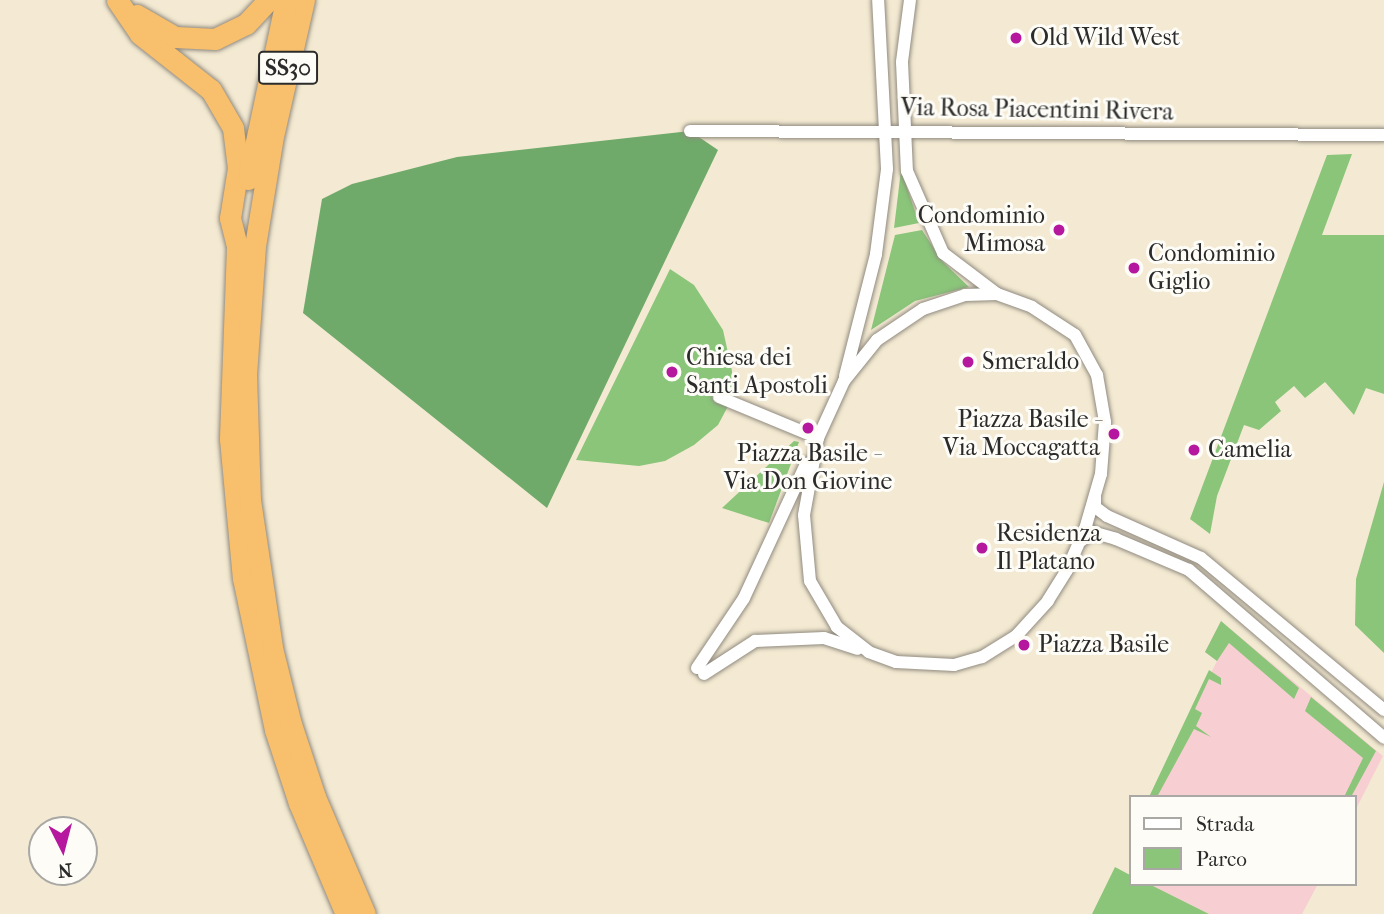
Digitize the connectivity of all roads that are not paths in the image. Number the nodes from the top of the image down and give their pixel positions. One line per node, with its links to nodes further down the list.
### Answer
1 (268, 0): 6 (highway)
2 (286, 0): 10 (highway, SS30)
3 (304, 0): 10 (highway, SS30)
4 (878, 0): 7 (street)
5 (909, 0): 9 (street)
6 (120, 4): 12 (highway)
7 (884, 129): 8 (street, Via Rosa Piacentini Rivera); 9 (street, Via Rosa Piacentini Rivera); 15 (street)
8 (691, 131)
9 (905, 131): 11 (street, Via Rosa Piacentini Rivera); 14 (street)
10 (264, 135): 12 (highway, SS30)
11 (1384, 135)
12 (251, 173): 13 (highway, SS30); 13 (highway)
13 (246, 247): 23 (highway); 24 (highway)
14 (997, 294): 15 (street); 18 (street)
15 (844, 381): 17 (street)
16 (719, 397): 17 (street)
17 (818, 438): 20 (street); 20 (street)
18 (1095, 493): 19 (street); 21 (street)
19 (1079, 542): 20 (street); 22 (street)
20 (869, 652)
21 (1384, 710)
22 (1384, 738)
23 (346, 914)
24 (365, 914)

